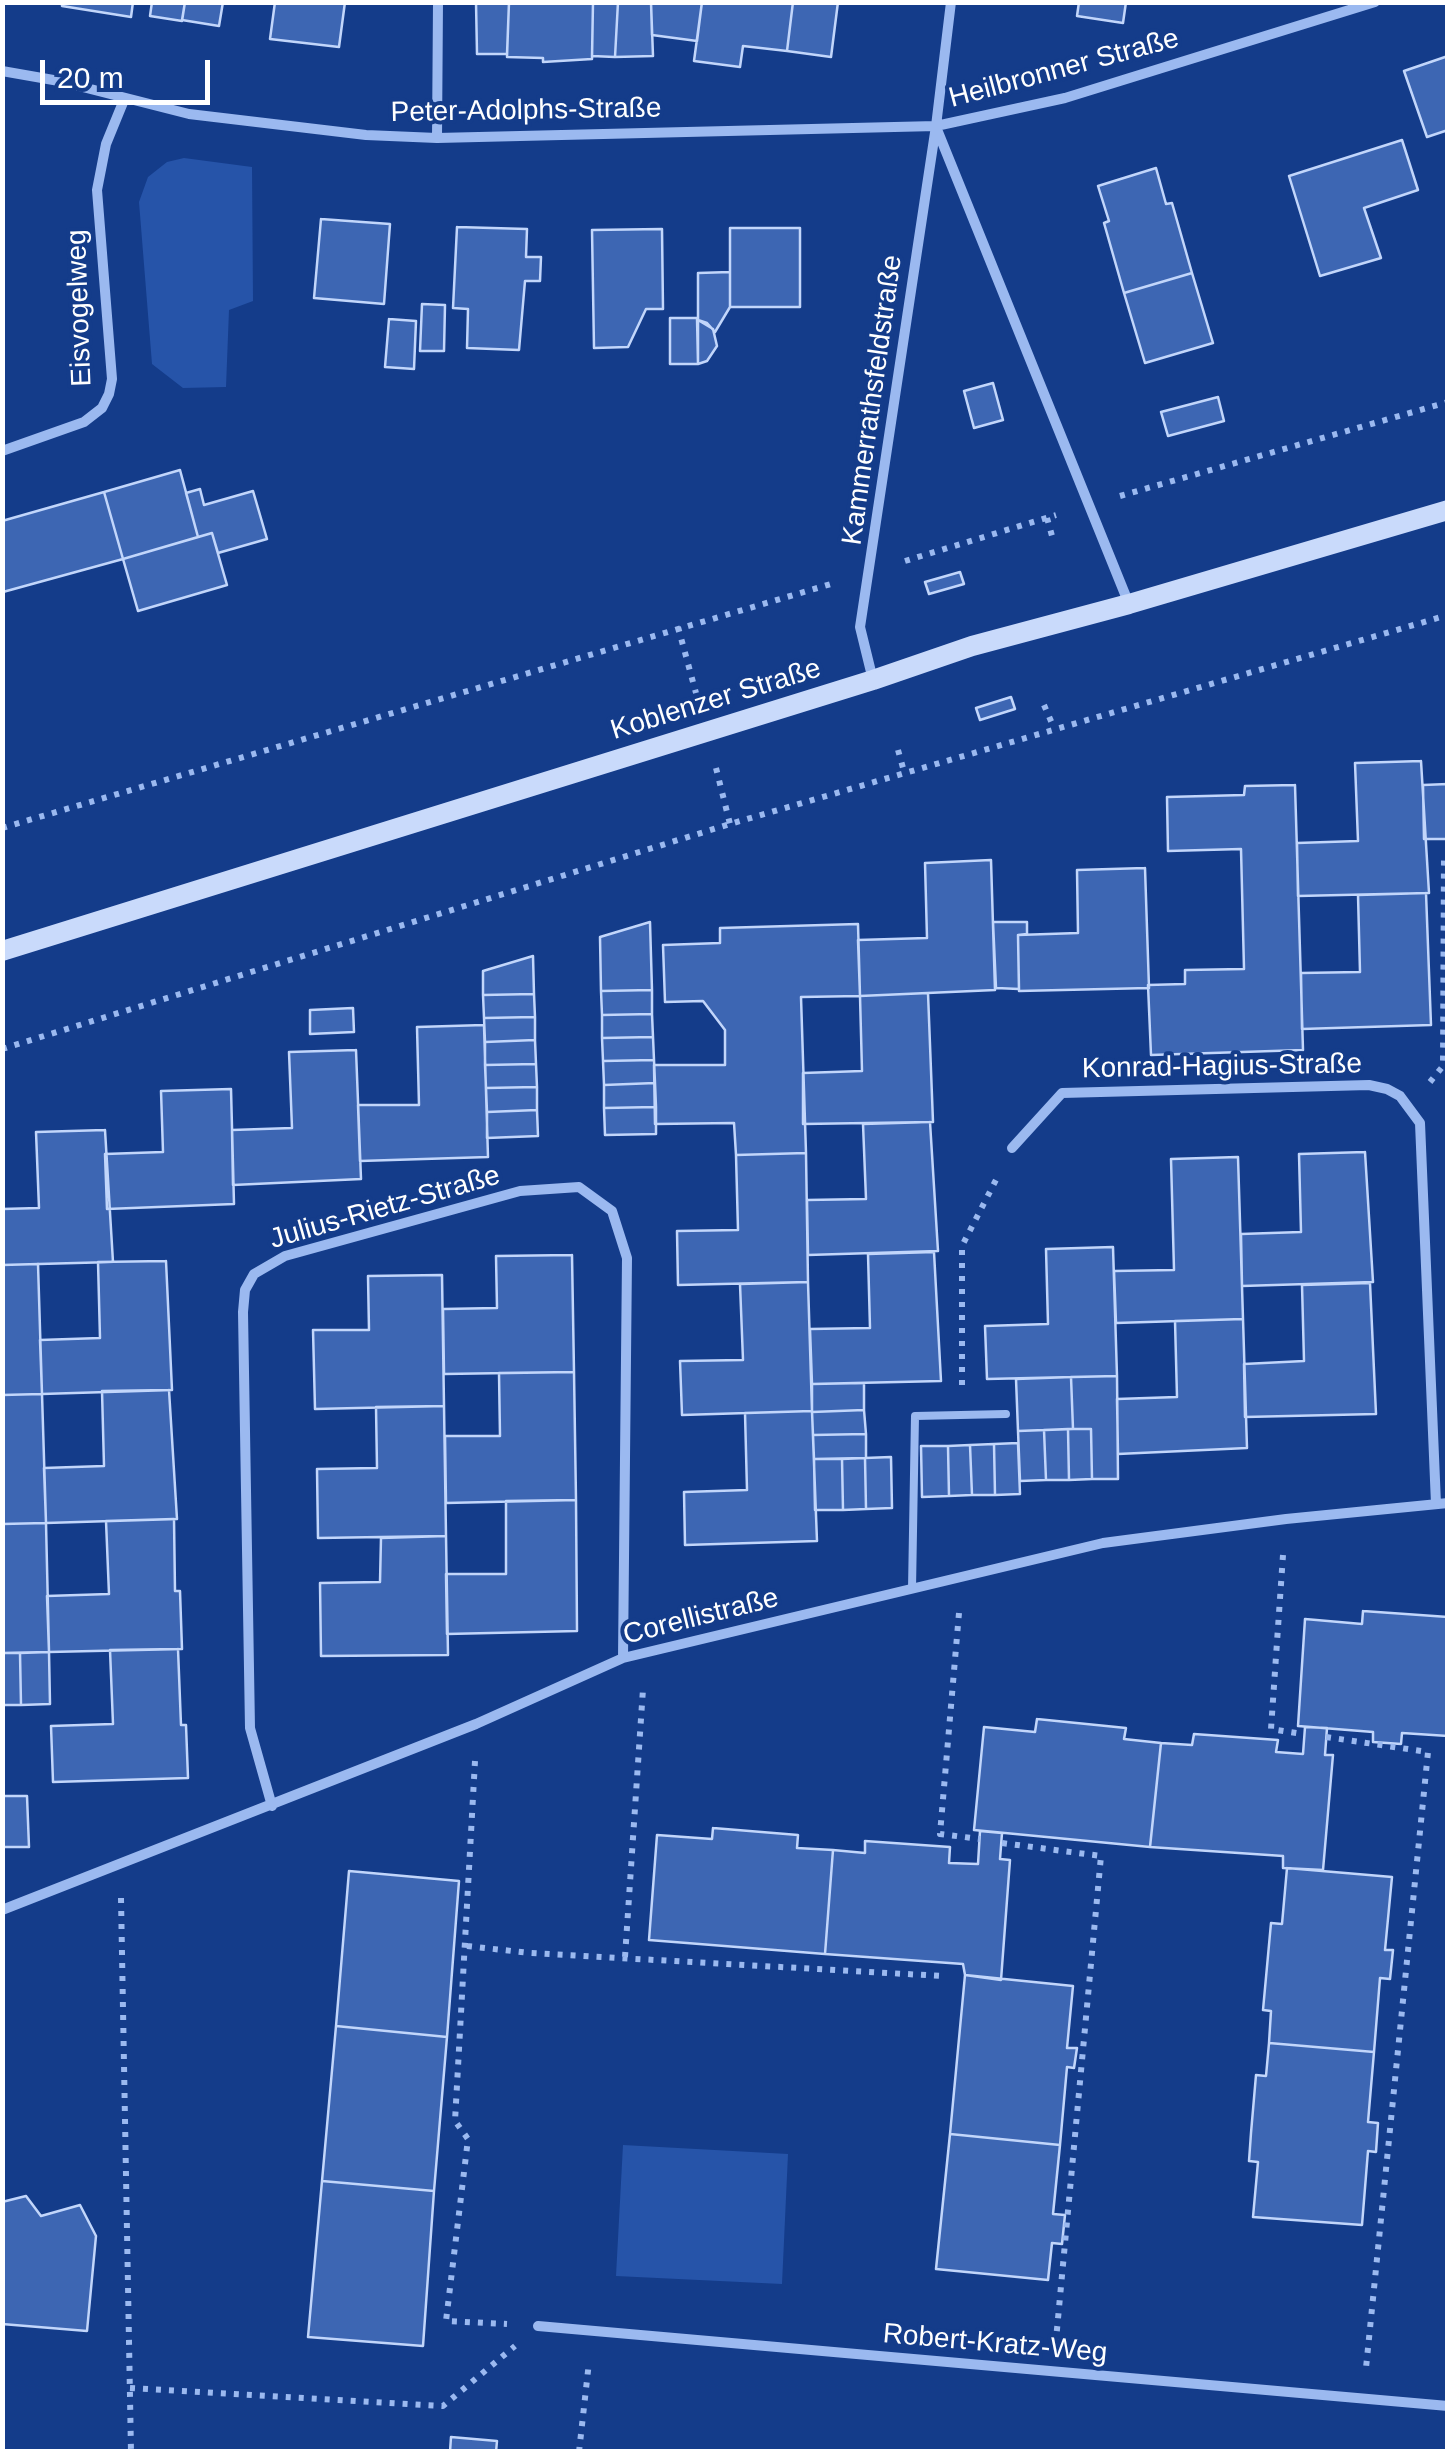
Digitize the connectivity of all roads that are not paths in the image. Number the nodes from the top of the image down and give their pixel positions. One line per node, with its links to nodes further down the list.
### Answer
1 (438, 2): 7 (street)
2 (951, 2): 6 (street, Kammerrathsfeldstraße)
3 (1375, 2): 6 (street, Heilbronner Straße)
4 (2, 72): 5 (street, Peter-Adolphs-Straße)
5 (124, 100): 7 (street, Peter-Adolphs-Straße); 8 (street, Eisvogelweg)
6 (936, 126): 7 (street, Peter-Adolphs-Straße); 10 (street, Kammerrathsfeldstraße); 11 (street, Kammerrathsfeldstraße)
7 (436, 138)
8 (2, 451)
9 (1448, 510): 10 (main road, Koblenzer Straße)
10 (1128, 604): 11 (main road, Koblenzer Straße)
11 (873, 680): 12 (main road, Koblenzer Straße)
12 (2, 950)
13 (1012, 1148): 15 (street, Konrad-Hagius-Straße)
14 (1006, 1414): 16 (lane)
15 (1442, 1504): 16 (street, Corellistraße)
16 (912, 1589): 17 (street, Corellistraße)
17 (623, 1658): 18 (street, Corellistraße); 18 (street, Julius-Rietz-Straße)
18 (272, 1806): 19 (street, Corellistraße)
19 (2, 1910)
20 (538, 2326): 21 (street, Robert-Kratz-Weg)
21 (1448, 2406)

